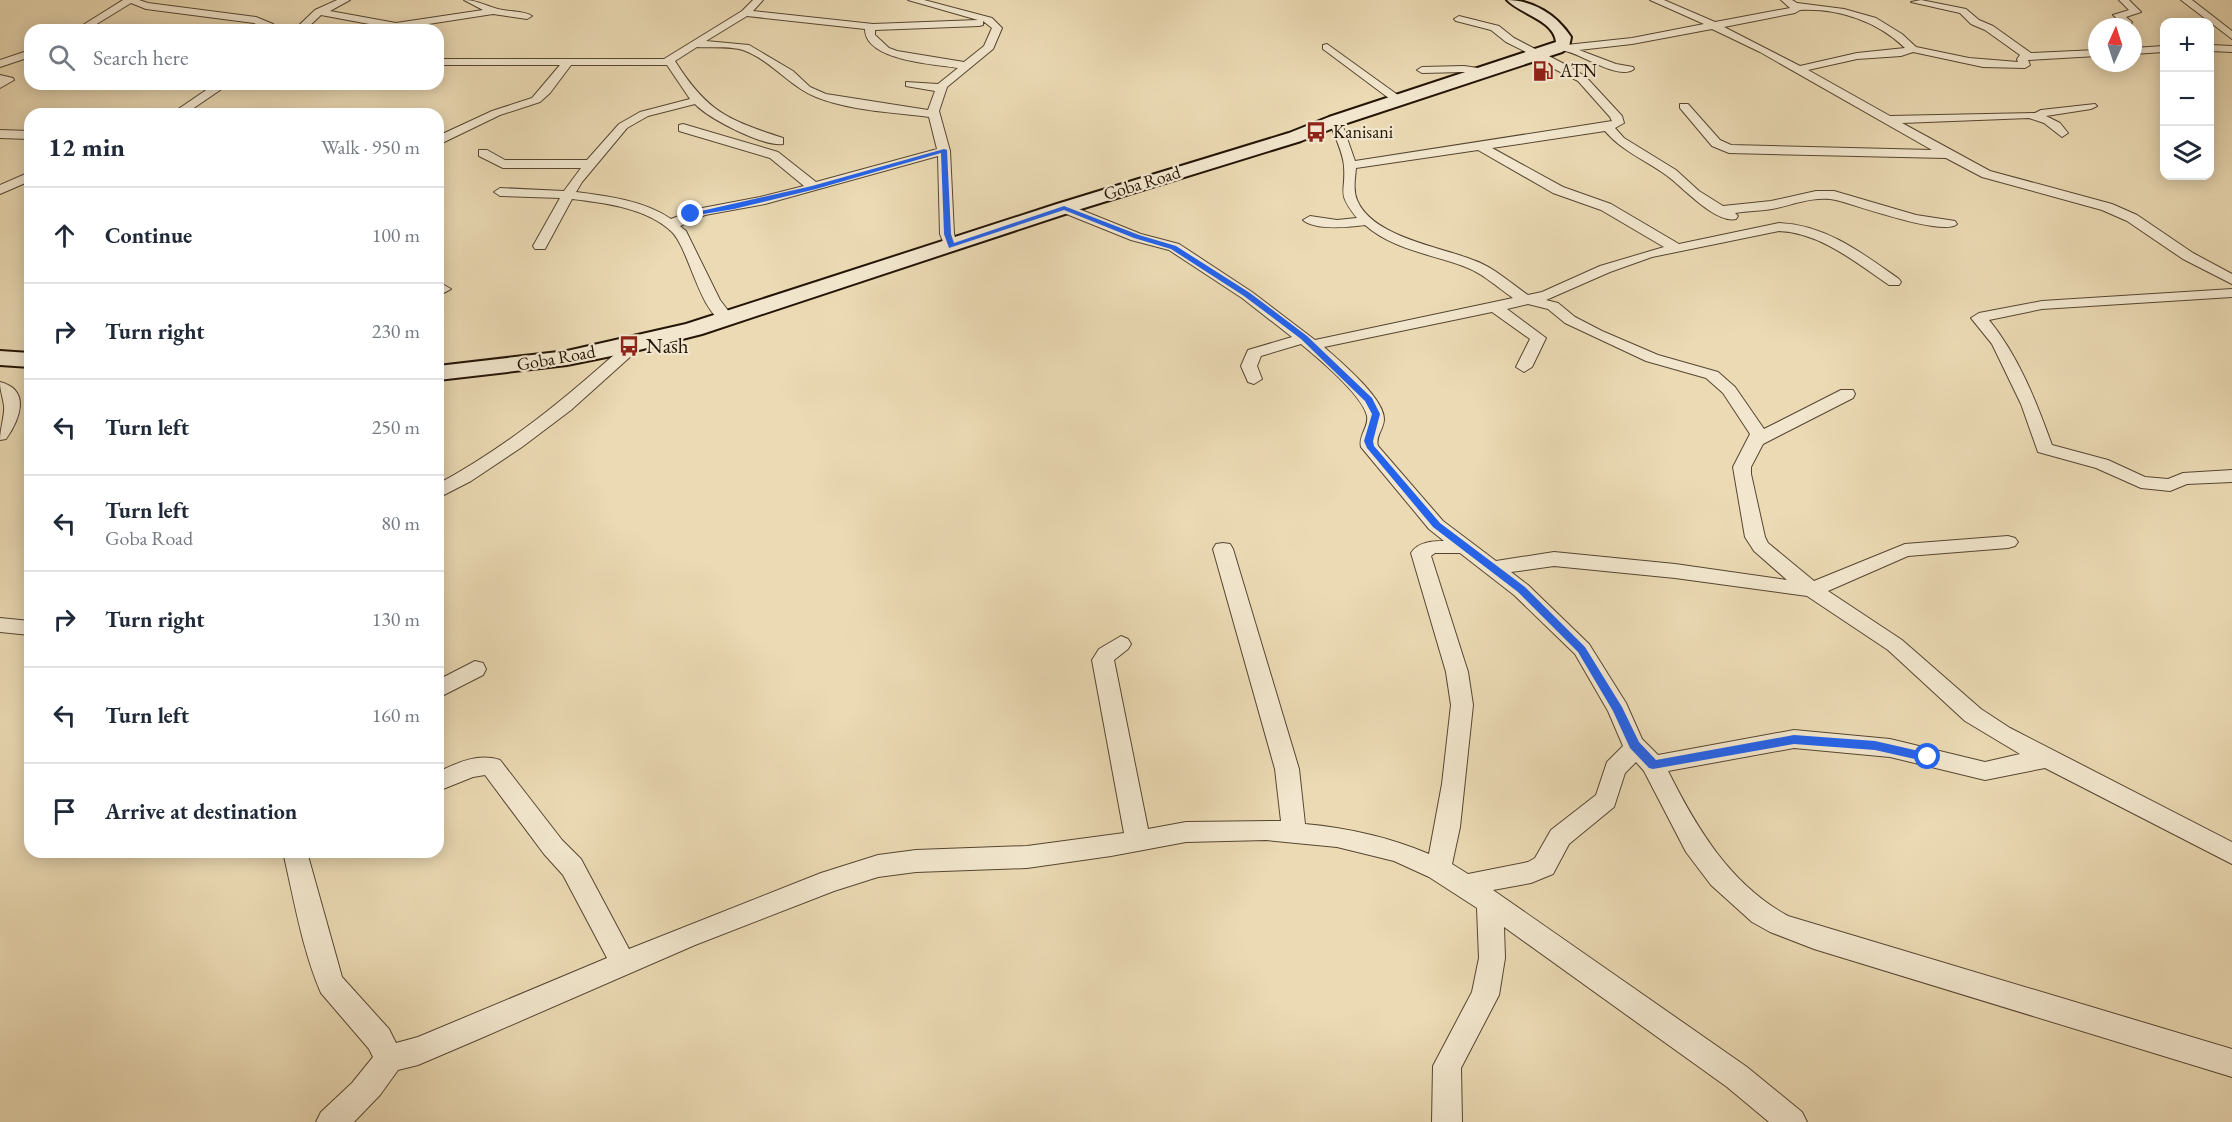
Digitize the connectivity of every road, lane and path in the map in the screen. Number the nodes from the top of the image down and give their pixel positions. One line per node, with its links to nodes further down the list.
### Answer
1 (131, 0): 19 (street); 20 (street)
2 (345, 0): 13 (street)
3 (468, 0): 12 (street)
4 (758, 0): 14 (street)
5 (913, 0): 18 (street)
6 (1514, 0): 34 (main road)
7 (1655, 0): 24 (street)
8 (2124, 0): 16 (street)
9 (2186, 0): 26 (street)
10 (1916, 2): 37 (street)
11 (1790, 3): 24 (street); 30 (street)
12 (493, 11): 15 (street); 23 (street)
13 (318, 12): 21 (street); 22 (street)
14 (746, 13): 25 (street); 27 (street)
15 (527, 16)
16 (2122, 18)
17 (1459, 19): 34 (street)
18 (995, 23): 25 (street); 42 (street)
19 (90, 24)
20 (265, 24)
21 (305, 24)
22 (385, 24)
23 (409, 24)
24 (1716, 26): 34 (street); 44 (street)
25 (870, 27): 42 (street)
26 (2232, 36)
27 (698, 44): 38 (street); 57 (street)
28 (1327, 47): 53 (street)
29 (2214, 48): 32 (street)
30 (1912, 49): 37 (street); 44 (street)
31 (2160, 49): 33 (street)
32 (2232, 49)
33 (2142, 50)
34 (1550, 52): 43 (street); 46 (main road, Goba Road); 62 (street)
35 (2088, 54): 37 (street)
36 (24, 55): 41 (street)
37 (2029, 57)
38 (670, 61): 40 (street); 52 (street)
39 (444, 62): 40 (street)
40 (567, 63): 66 (street)
41 (0, 64)
42 (968, 66): 50 (street)
43 (1629, 69)
44 (1800, 69): 59 (street)
45 (1422, 70): 46 (street)
46 (1485, 72): 53 (main road, Goba Road)
47 (0, 78): 49 (street)
48 (910, 84): 50 (street)
49 (0, 85)
50 (941, 88): 57 (street)
51 (214, 90): 56 (street)
52 (699, 100): 67 (street); 72 (street)
53 (1398, 100): 60 (main road, Goba Road)
54 (1684, 106): 71 (street)
55 (2091, 106): 58 (street)
56 (186, 108)
57 (933, 114): 69 (street)
58 (2038, 117): 59 (street); 63 (street)
59 (1888, 120): 71 (street)
60 (1335, 121): 73 (street); 79 (main road, Goba Road)
61 (683, 128): 75 (street)
62 (1608, 128): 68 (street); 80 (street)
63 (2062, 133)
64 (0, 134): 65 (street)
65 (24, 135)
66 (444, 138)
67 (779, 141)
68 (1480, 146): 73 (street); 88 (street)
69 (944, 150): 75 (street); 87 (street)
70 (483, 153): 72 (street)
71 (1948, 154): 89 (street)
72 (591, 164): 78 (street)
73 (1350, 165): 82 (street)
74 (24, 179): 76 (street)
75 (814, 187): 84 (street)
76 (0, 190)
77 (500, 192): 78 (street)
78 (568, 195): 84 (street); 86 (street)
79 (1064, 208): 87 (main road, Goba Road); 95 (street)
80 (1720, 210): 83 (street); 85 (street)
81 (1310, 220): 82 (street)
82 (1368, 221): 92 (street)
83 (1950, 224)
84 (672, 225): 94 (street)
85 (1758, 232): 88 (street); 90 (street)
86 (540, 246)
87 (951, 246): 94 (main road, Goba Road)
88 (1678, 249): 92 (street)
89 (2232, 280)
90 (1894, 282)
91 (2232, 293): 106 (street)
92 (1526, 299): 93 (street); 105 (street)
93 (1494, 307): 95 (street); 99 (street)
94 (725, 318): 96 (main road, Goba Road)
95 (1308, 341): 101 (street); 109 (street)
96 (634, 345): 100 (main road, Goba Road); 107 (street)
97 (0, 358): 98 (main road)
98 (24, 360)
99 (1524, 367)
100 (444, 373)
101 (1254, 379)
102 (0, 387): 104 (street)
103 (1847, 394): 105 (street)
104 (0, 435)
105 (1757, 440): 112 (street)
106 (2232, 476)
107 (444, 489)
108 (2008, 542): 112 (street)
109 (1463, 547): 111 (street); 126 (street)
110 (1223, 549): 122 (street)
111 (1493, 568): 112 (street); 118 (street)
112 (1812, 590): 119 (street)
113 (0, 625): 114 (street)
114 (24, 627)
115 (1121, 644): 123 (street)
116 (475, 669): 117 (street)
117 (444, 687)
118 (1634, 745): 120 (street); 127 (street)
119 (2047, 758): 120 (street); 124 (street)
120 (1653, 765): 131 (street)
121 (444, 780): 129 (street)
122 (1294, 832): 123 (street); 126 (street)
123 (1137, 841): 129 (street)
124 (2232, 854)
125 (296, 858): 130 (street)
126 (1438, 869): 127 (street)
127 (1465, 885): 128 (street)
128 (1490, 903): 133 (street); 134 (street)
129 (623, 963): 130 (street)
130 (389, 1059): 132 (street)
131 (2232, 1063)
132 (331, 1122)
133 (1447, 1122)
134 (1792, 1122)

